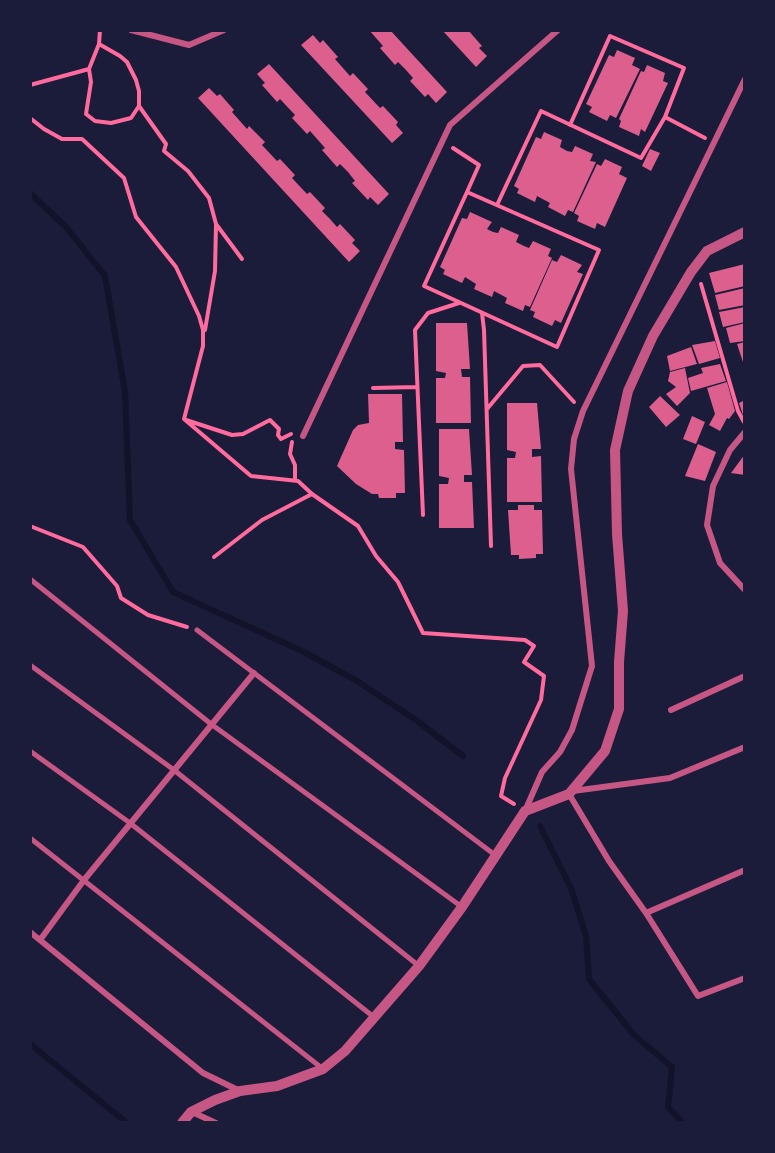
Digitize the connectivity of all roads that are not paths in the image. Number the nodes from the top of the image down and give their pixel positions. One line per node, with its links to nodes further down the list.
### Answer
1 (131, 30): 2 (street)
2 (224, 30)
3 (558, 30): 7 (street)
4 (745, 79): 20 (street)
5 (745, 232): 19 (street)
6 (745, 432): 9 (street)
7 (303, 436)
8 (30, 579): 15 (street)
9 (745, 590)
10 (197, 630): 12 (street)
11 (30, 665): 18 (street)
12 (254, 673): 15 (street); 23 (street)
13 (745, 676): 14 (street)
14 (671, 710)
15 (211, 724): 18 (street); 26 (street)
16 (745, 747): 19 (street)
17 (30, 751): 21 (street)
18 (174, 770): 21 (street); 30 (street)
19 (571, 793): 20 (street); 27 (street)
20 (525, 811): 23 (street)
21 (130, 823): 25 (street); 32 (street)
22 (30, 838): 25 (street)
23 (496, 856): 26 (street)
24 (745, 870): 27 (street)
25 (84, 880): 29 (street); 33 (street)
26 (462, 907): 30 (street)
27 (646, 913): 31 (street)
28 (30, 932): 29 (street)
29 (40, 940): 34 (street)
30 (419, 966): 32 (street)
31 (745, 978)
32 (375, 1018): 33 (street)
33 (322, 1069): 34 (street)
34 (240, 1091): 35 (street)
35 (191, 1112): 36 (street); 37 (street)
36 (182, 1123)
37 (216, 1123)

